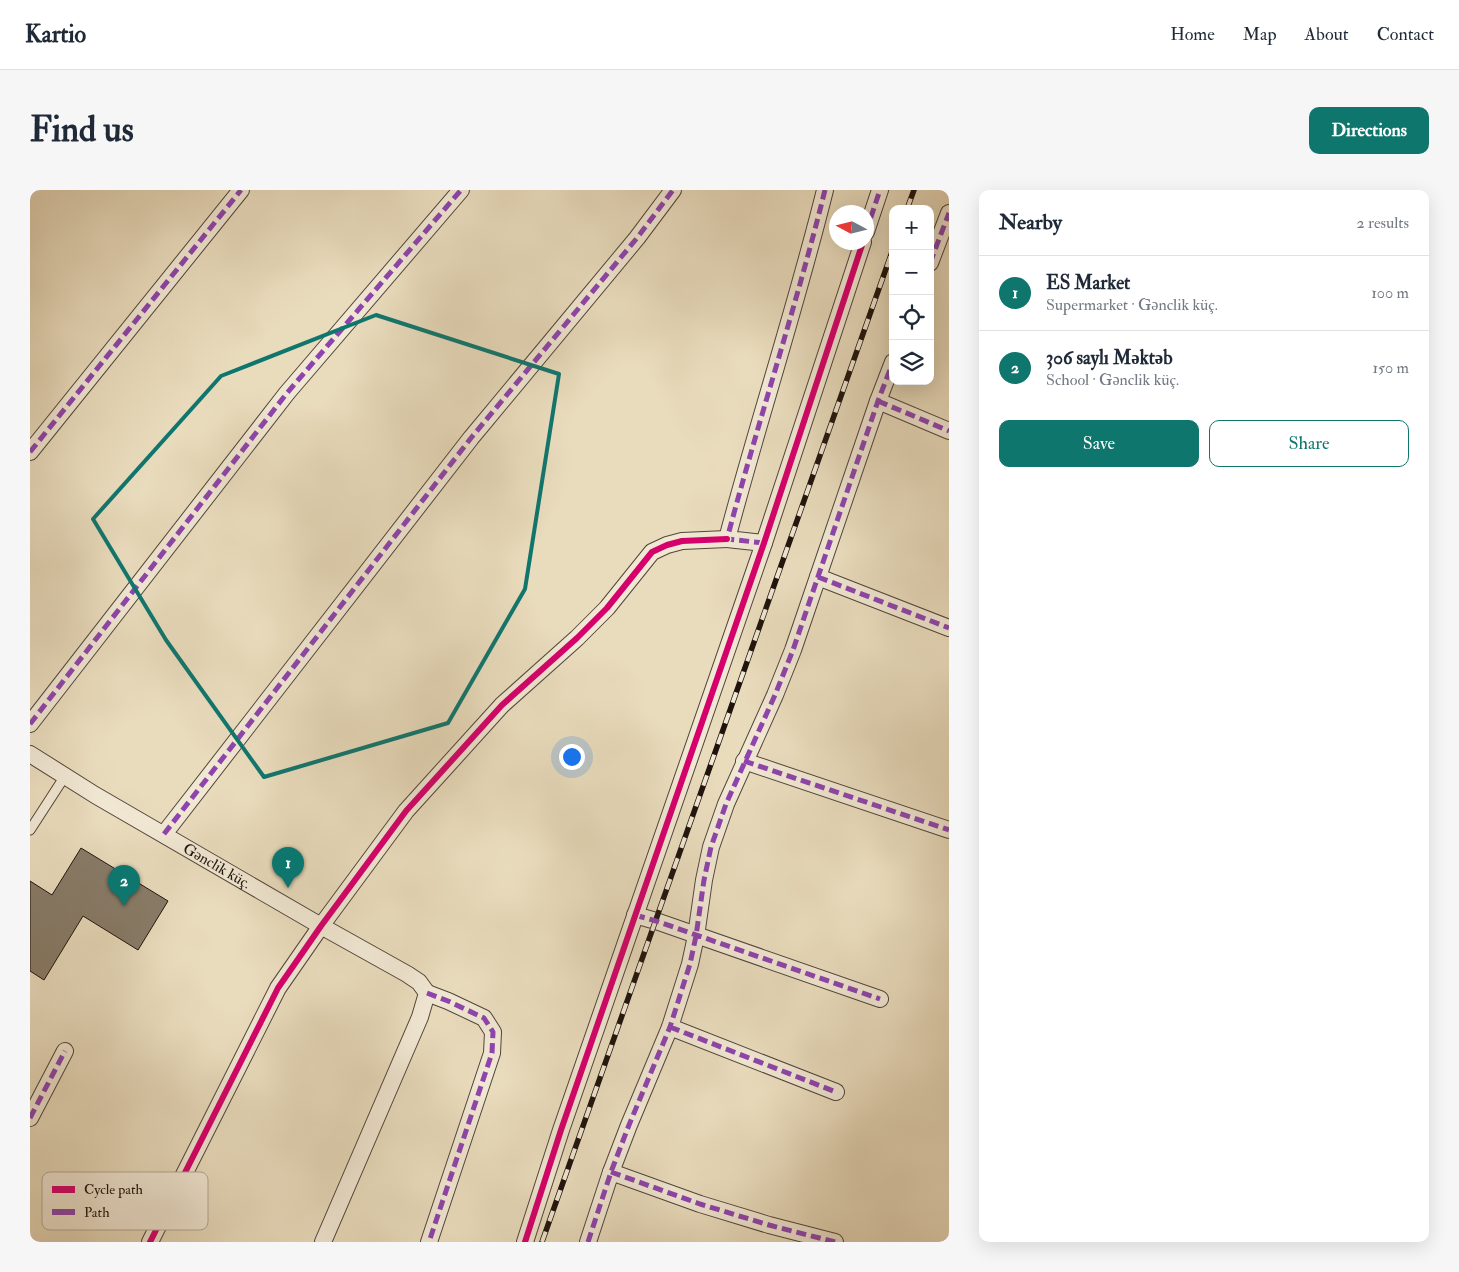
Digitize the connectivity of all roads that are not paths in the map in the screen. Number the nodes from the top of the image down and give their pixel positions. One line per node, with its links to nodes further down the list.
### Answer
1 (241, 190): 13 (street)
2 (461, 190): 18 (street)
3 (673, 190): 24 (street)
4 (825, 190): 14 (street)
5 (880, 190): 6 (street)
6 (874, 208)
7 (949, 213): 9 (street)
8 (860, 250): 15 (street)
9 (934, 252)
10 (889, 372): 11 (street)
11 (878, 401): 12 (street); 16 (street)
12 (949, 431)
13 (30, 452)
14 (727, 539): 15 (street); 26 (street)
15 (764, 543): 25 (street)
16 (818, 577): 17 (street); 20 (street)
17 (949, 628)
18 (30, 724)
19 (30, 754): 21 (street, Gənclik küç.)
20 (744, 761): 23 (street); 27 (street)
21 (65, 776): 22 (lane); 24 (street, Gənclik küç.)
22 (30, 830)
23 (949, 830)
24 (164, 834): 26 (street, Gənclik küç.)
25 (635, 915): 27 (street); 40 (street)
26 (321, 926): 28 (street, Gənclik küç.); 34 (street)
27 (696, 936): 29 (street); 30 (street)
28 (427, 992): 38 (street); 39 (street, Gənclik küç.)
29 (880, 999)
30 (670, 1027): 32 (street); 35 (street)
31 (64, 1051): 33 (street)
32 (836, 1092)
33 (30, 1118)
34 (185, 1172)
35 (611, 1172): 41 (street); 42 (street)
36 (156, 1230): 37 (street)
37 (150, 1242)
38 (323, 1242)
39 (429, 1242)
40 (525, 1242)
41 (588, 1242)
42 (835, 1242)

